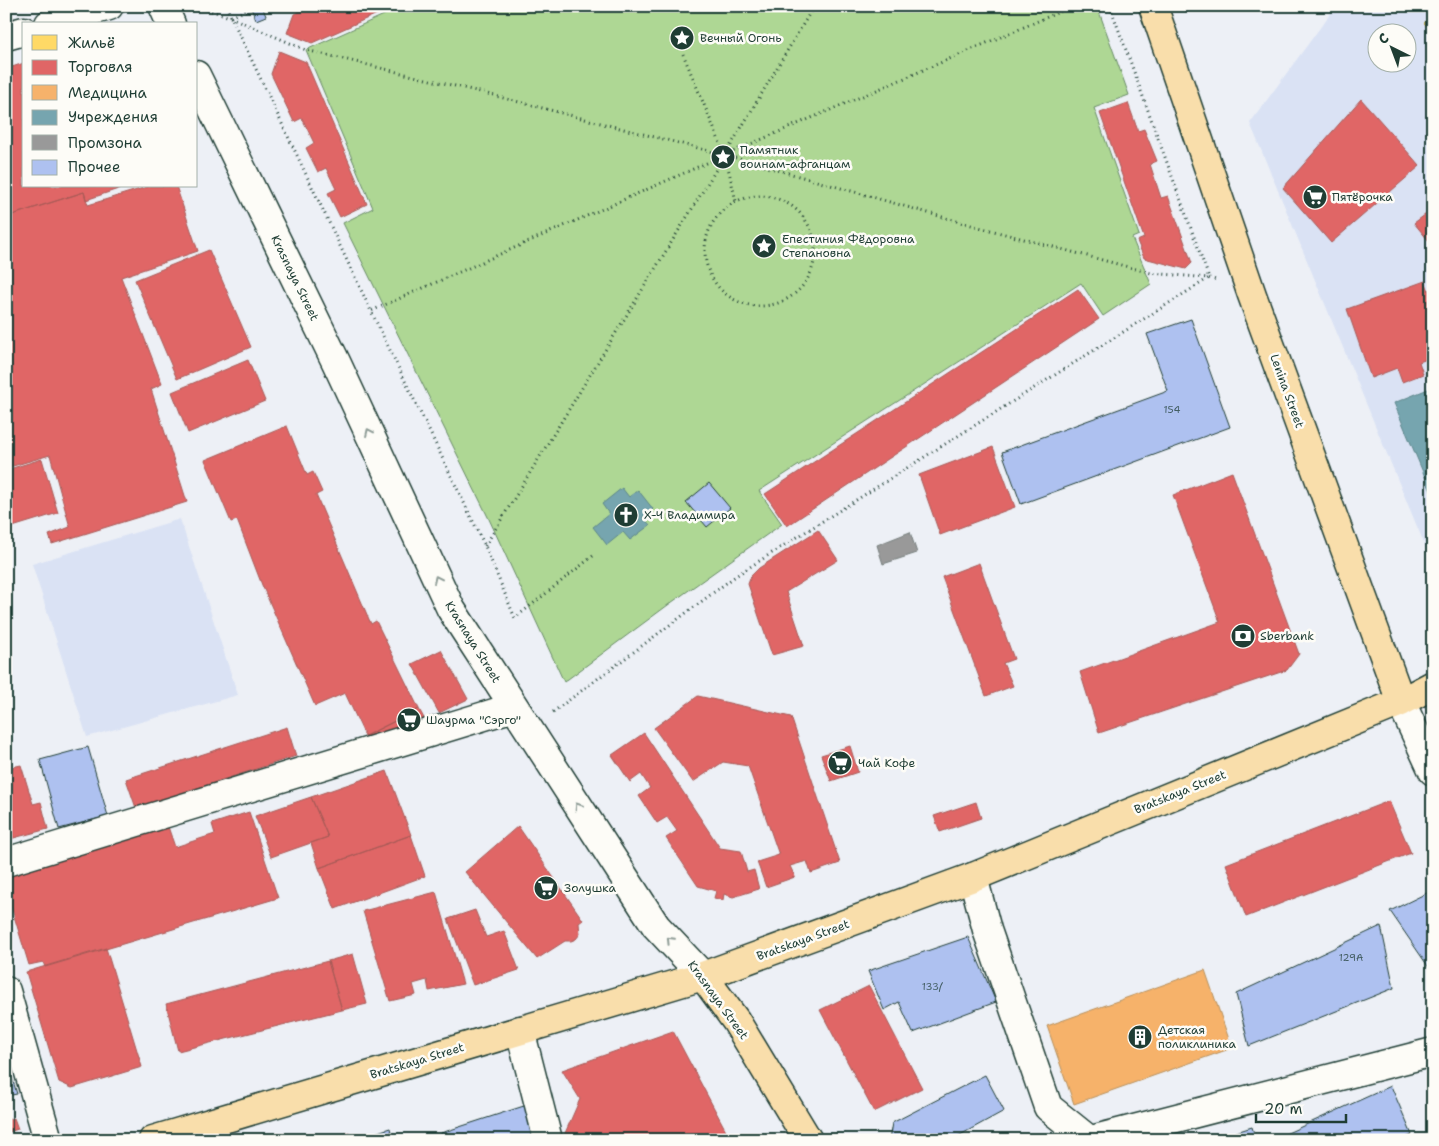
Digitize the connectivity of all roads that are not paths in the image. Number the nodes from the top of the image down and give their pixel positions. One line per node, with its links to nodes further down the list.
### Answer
1 (109, 6): 4 (street)
2 (163, 6): 5 (street)
3 (1153, 6): 10 (main road, Lenina Street)
4 (56, 22)
5 (170, 22)
6 (22, 32): 7 (street)
7 (6, 36)
8 (198, 79): 11 (street, Krasnaya Street, one-way to 8)
9 (1433, 686): 10 (main road, Bratskaya Street)
10 (1401, 702): 12 (street, Lenina Street); 14 (main road, Bratskaya Street)
11 (514, 707): 13 (street); 15 (street, Krasnaya Street, one-way to 11)
12 (1433, 771)
13 (6, 862)
14 (973, 877): 15 (main road, Bratskaya Street); 23 (street)
15 (703, 976): 17 (main road, Bratskaya Street); 22 (main road, Krasnaya Street)
16 (6, 991): 19 (street)
17 (520, 1030): 20 (main road, Bratskaya Street); 21 (street)
18 (1433, 1052): 23 (street)
19 (48, 1140)
20 (153, 1140)
21 (548, 1140)
22 (808, 1140)
23 (1090, 1140)

